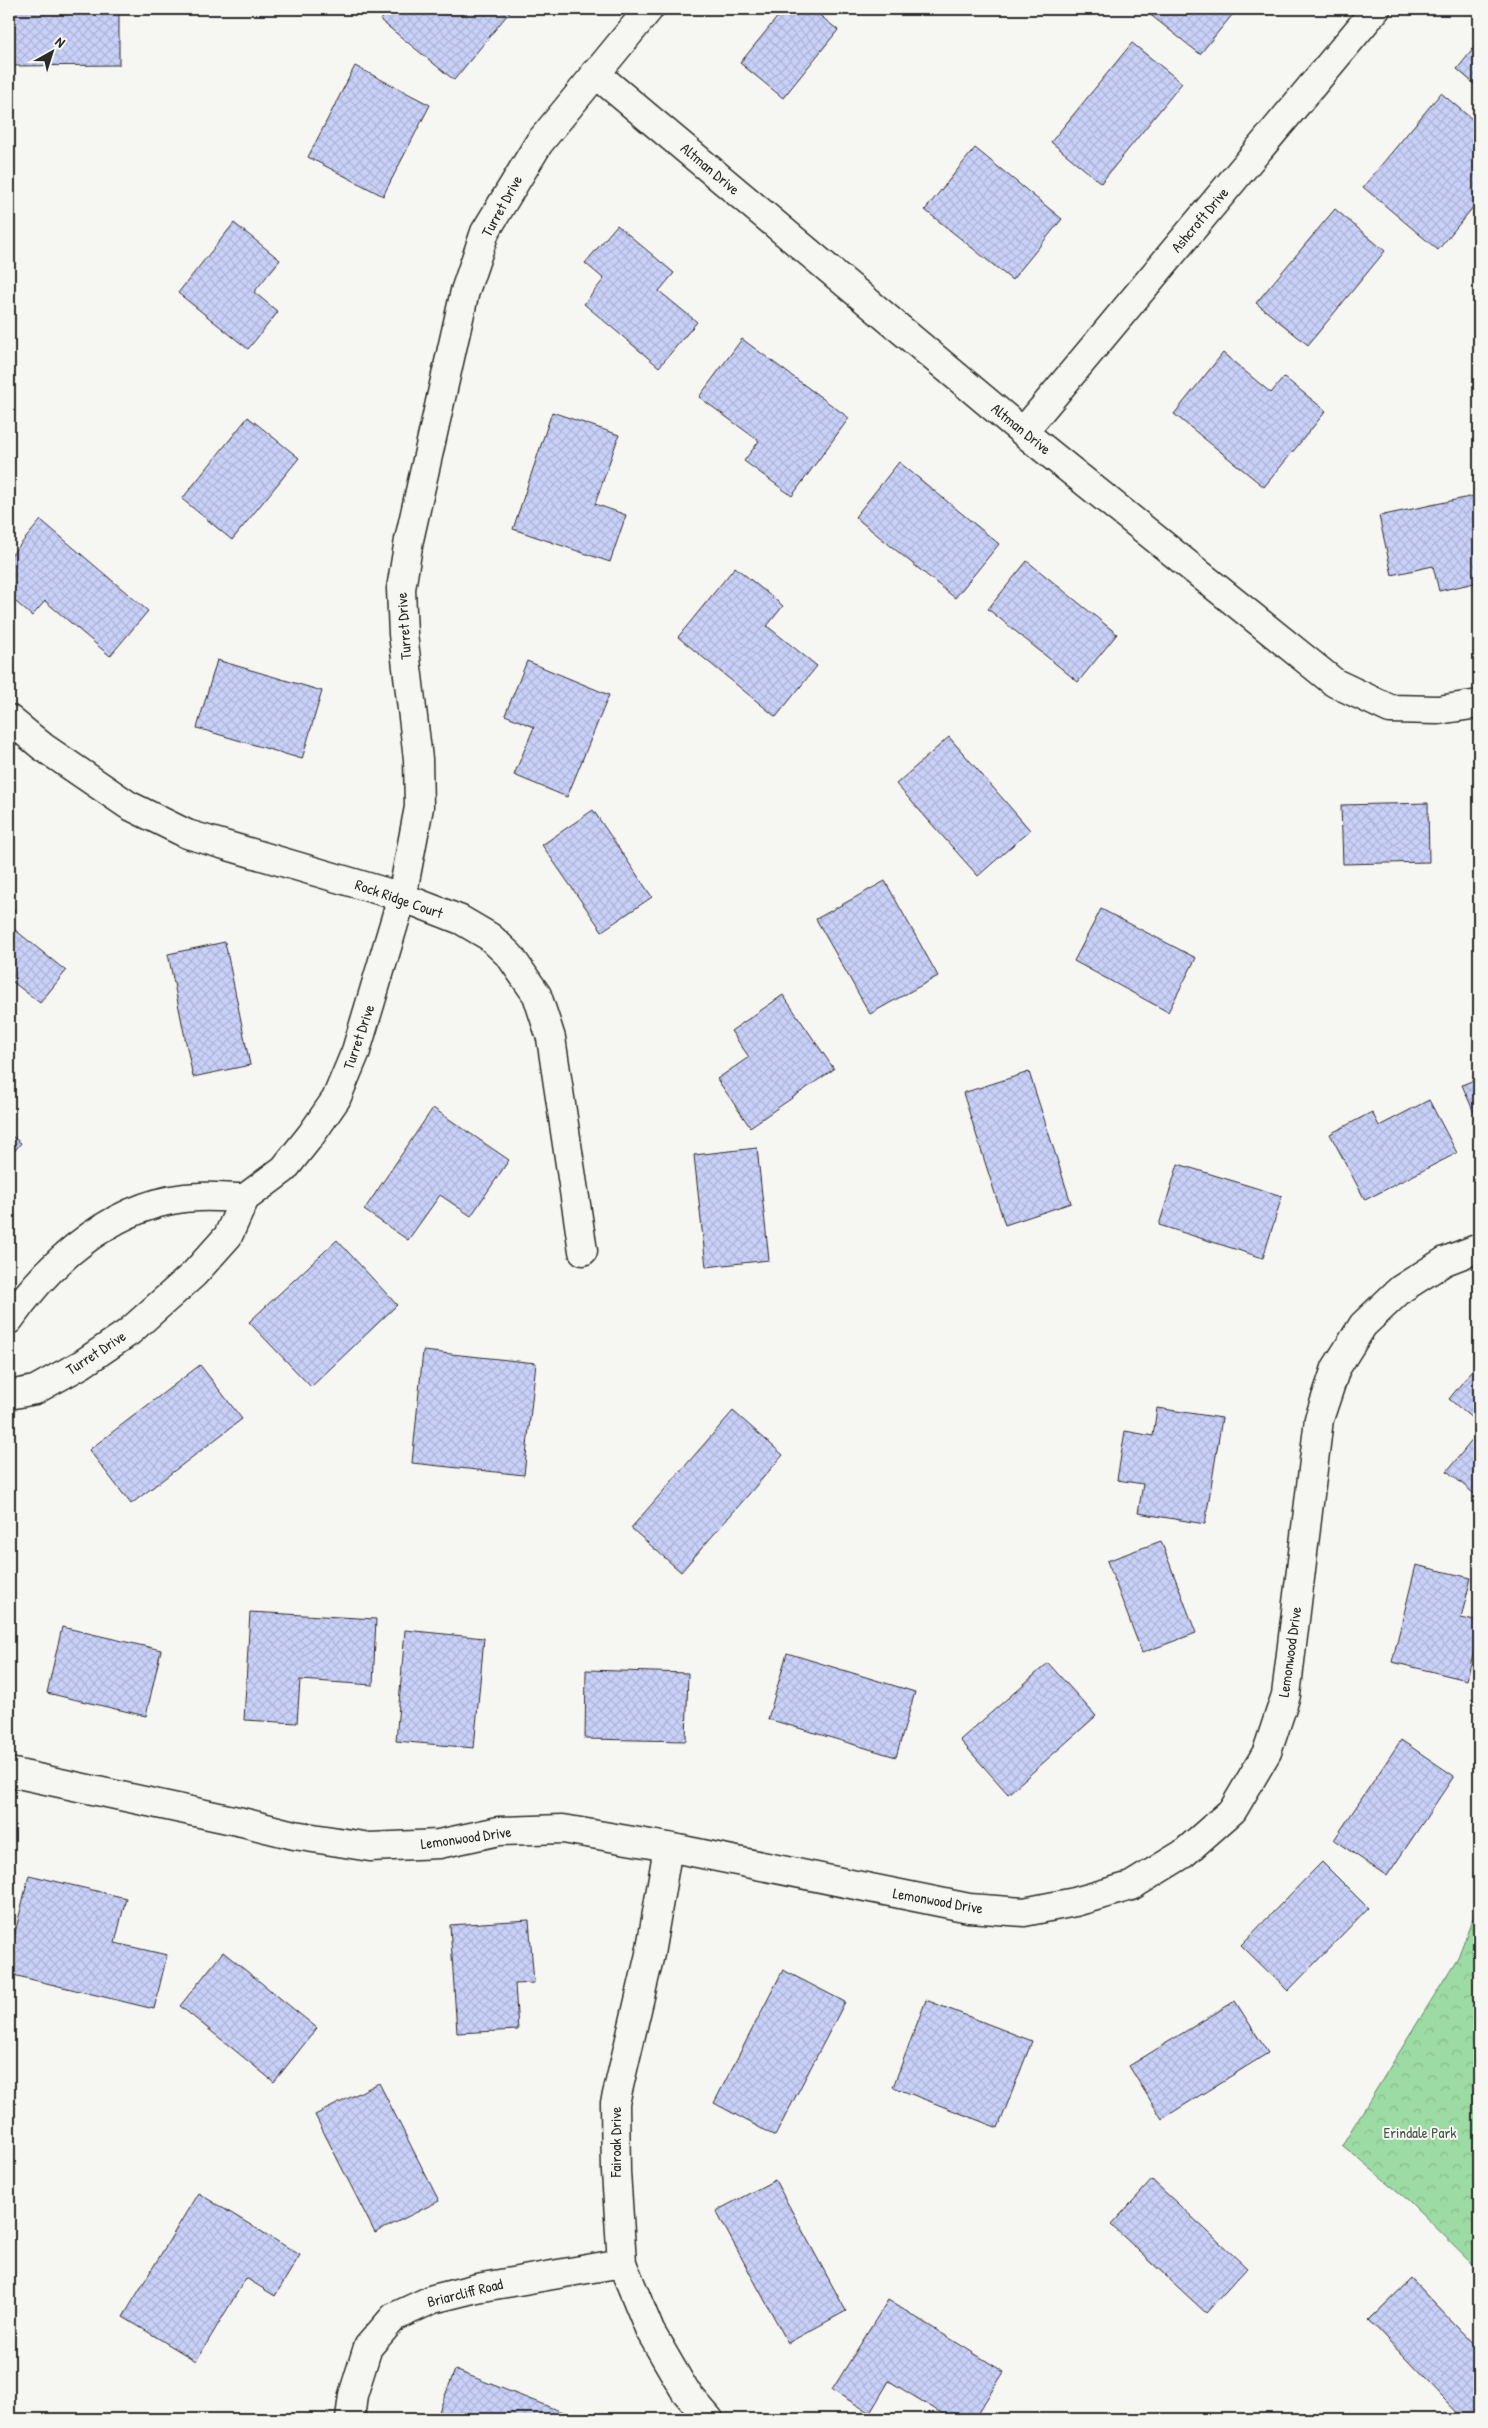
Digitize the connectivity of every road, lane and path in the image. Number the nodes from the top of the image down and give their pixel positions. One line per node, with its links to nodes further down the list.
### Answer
1 (649, 9): 3 (street, Turret Drive)
2 (1376, 9): 4 (street, Ashcroft Drive)
3 (596, 73): 4 (street, Altman Drive); 7 (street, Turret Drive)
4 (1023, 432): 5 (street, Altman Drive)
5 (1479, 704)
6 (9, 719): 7 (street, Rock Ridge Court)
7 (402, 897): 8 (street, Turret Drive); 10 (street, Rock Ridge Court)
8 (245, 1198): 11 (street); 12 (street, Turret Drive)
9 (1479, 1248): 14 (street, Lemonwood Drive)
10 (583, 1251)
11 (9, 1320)
12 (9, 1395)
13 (9, 1772): 14 (street, Lemonwood Drive)
14 (668, 1847): 15 (street, Fairoak Drive)
15 (622, 2263): 16 (street, Briarcliff Road); 17 (street, Fairoak Drive)
16 (350, 2419)
17 (708, 2419)

